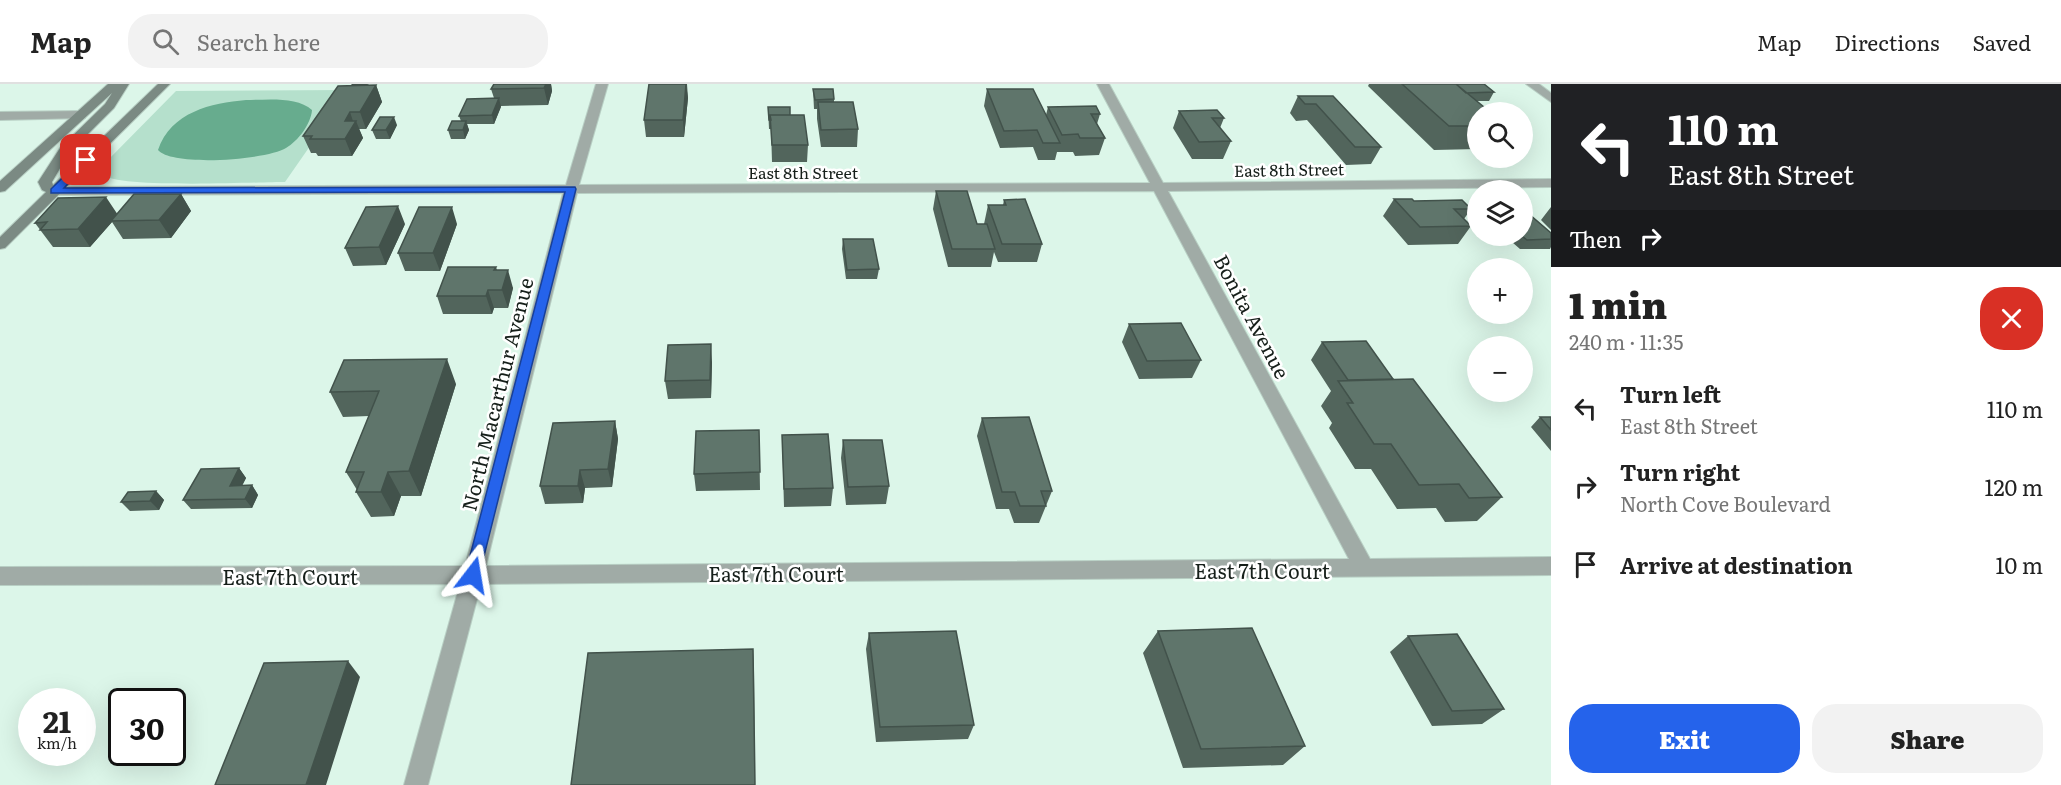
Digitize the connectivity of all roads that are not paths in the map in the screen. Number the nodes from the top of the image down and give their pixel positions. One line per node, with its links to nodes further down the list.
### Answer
1 (115, 84): 8 (main road)
2 (123, 84): 14 (main road)
3 (164, 84): 14 (main road)
4 (602, 84): 13 (street, North Macarthur Avenue)
5 (1103, 84): 11 (street, Bonita Avenue)
6 (1532, 84): 7 (street)
7 (1551, 99)
8 (81, 115): 9 (street); 12 (main road)
9 (0, 116)
10 (1551, 183): 11 (street, East 8th Street)
11 (1160, 187): 13 (street, East 8th Street); 17 (street, Bonita Avenue)
12 (0, 188)
13 (571, 189): 14 (street, East 8th Street); 18 (street, North Macarthur Avenue)
14 (55, 191): 15 (main road)
15 (0, 245)
16 (1551, 566): 17 (street, East 7th Court)
17 (1365, 569): 18 (street, East 7th Court)
18 (473, 575): 19 (street, East 7th Court); 20 (street, North Macarthur Avenue)
19 (0, 576)
20 (416, 785)

